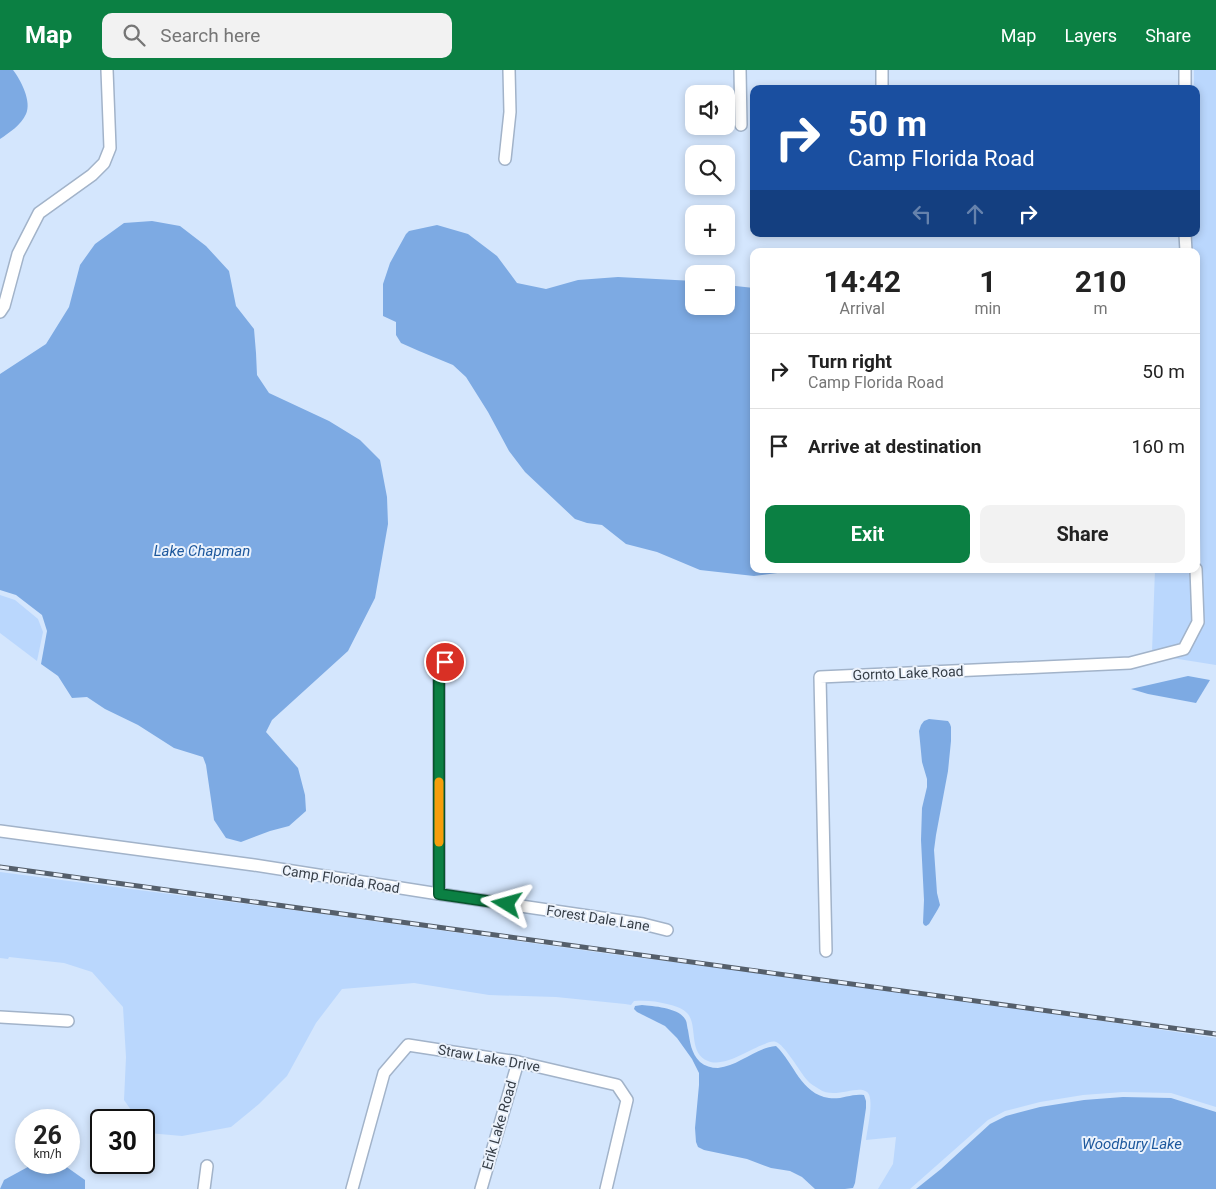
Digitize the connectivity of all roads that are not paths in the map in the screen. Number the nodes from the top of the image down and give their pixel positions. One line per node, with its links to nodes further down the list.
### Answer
1 (107, 70): 10 (street)
2 (509, 70): 9 (street)
3 (740, 70): 8 (street)
4 (882, 70): 6 (street)
5 (1185, 70): 7 (street)
6 (882, 85)
7 (1185, 85)
8 (741, 125)
9 (505, 159)
10 (0, 312)
11 (1196, 573): 16 (street, Gornto Lake Road)
12 (455, 661): 14 (street)
13 (0, 831): 14 (street, Camp Florida Road)
14 (439, 894): 15 (street, Forest Dale Lane)
15 (668, 930)
16 (826, 950)
17 (0, 1017): 18 (street)
18 (68, 1021)
19 (518, 1062): 22 (street, Straw Lake Drive); 23 (street, Erik Lake Road); 24 (street, Straw Lake Drive)
20 (207, 1166): 21 (street)
21 (204, 1189)
22 (352, 1189)
23 (482, 1189)
24 (606, 1189)

